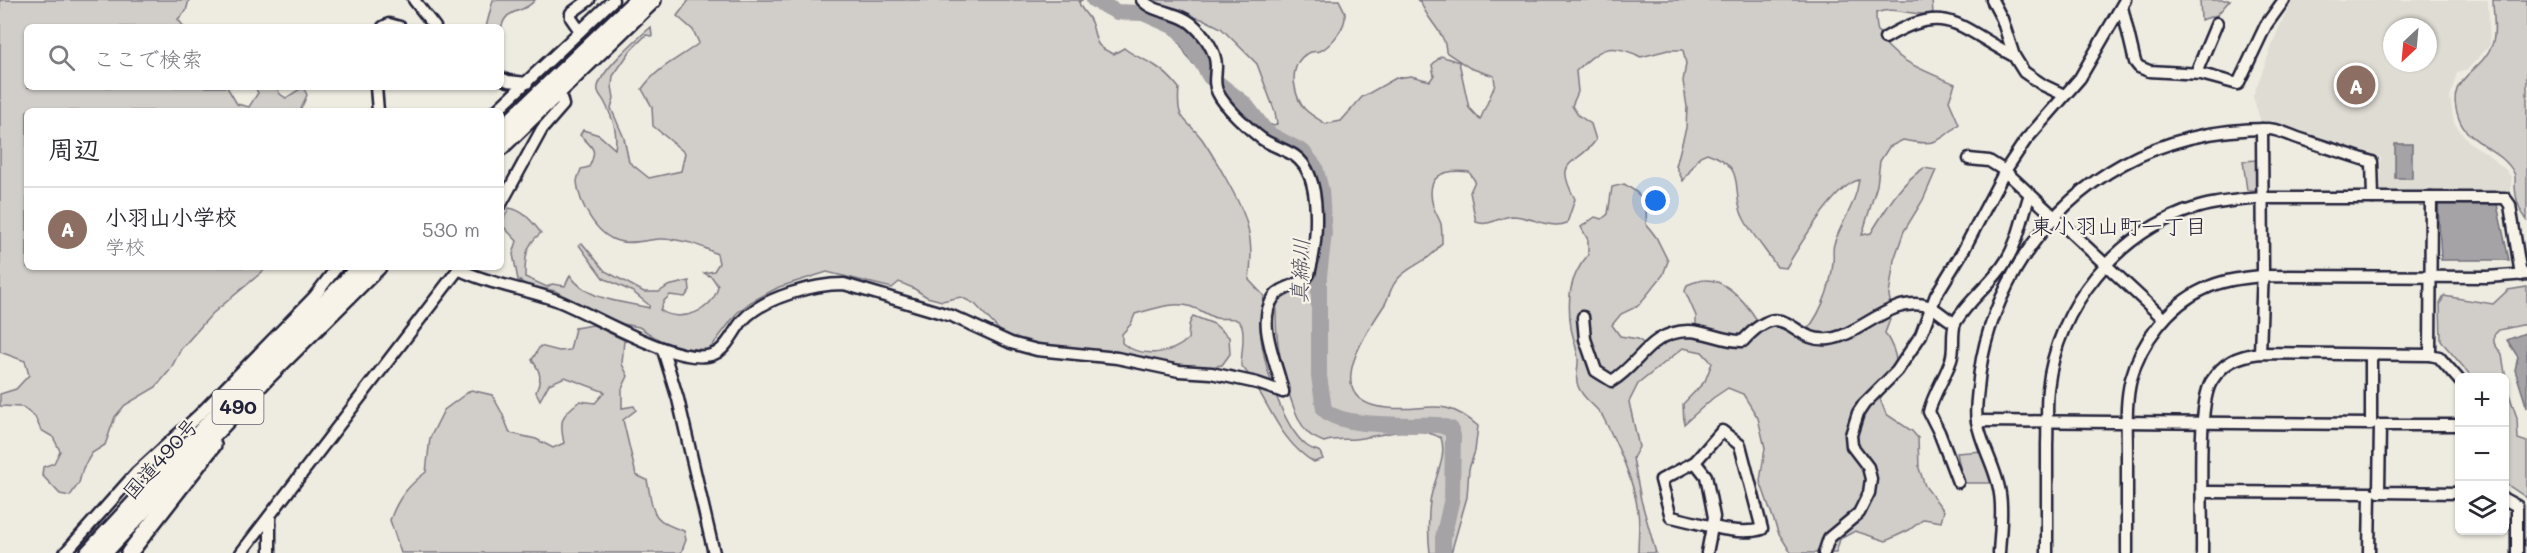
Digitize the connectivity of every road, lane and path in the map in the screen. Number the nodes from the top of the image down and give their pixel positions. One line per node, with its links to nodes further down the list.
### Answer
1 (414, 0): 11 (street)
2 (589, 0): 12 (street)
3 (613, 0): 12 (street)
4 (637, 0): 23 (highway)
5 (653, 0): 19 (highway)
6 (1142, 0): 47 (street)
7 (1992, 0): 14 (street)
8 (2284, 0): 15 (street)
9 (2124, 4): 15 (street); 20 (street)
10 (2217, 23): 15 (street)
11 (433, 24)
12 (580, 31): 17 (street)
13 (1885, 38): 14 (street)
14 (2014, 56): 20 (street)
15 (2196, 73)
16 (504, 79): 17 (street)
17 (527, 82): 22 (street)
18 (376, 90): 21 (street)
19 (560, 90): 25 (highway); 32 (street)
20 (2064, 95): 27 (street)
21 (378, 108)
22 (499, 108)
23 (504, 127)
24 (2262, 129): 29 (street); 30 (street); 33 (street)
25 (504, 144)
26 (1969, 159): 27 (street)
27 (2005, 171): 28 (street); 43 (street)
28 (2030, 194): 33 (street); 46 (street)
29 (2262, 198): 30 (street); 34 (street); 41 (street)
30 (2373, 198): 31 (street)
31 (2431, 198): 40 (street); 42 (street)
32 (504, 199)
33 (2054, 216): 34 (street); 53 (street)
34 (2105, 265): 45 (street); 54 (street)
35 (335, 270): 66 (street)
36 (357, 270): 65 (highway, 国道490号 / 490)
37 (375, 270): 52 (highway, 国道490号 / 490)
38 (454, 270): 63 (street)
39 (458, 270): 47 (street)
40 (2524, 275): 42 (street)
41 (2262, 276): 42 (street); 45 (street); 48 (street)
42 (2430, 276): 49 (street)
43 (1931, 306): 44 (street); 46 (street); 73 (street)
44 (1583, 317)
45 (2164, 319): 55 (street)
46 (1955, 323): 59 (street)
47 (663, 350): 71 (street)
48 (2260, 353): 50 (street); 56 (street)
49 (2430, 355): 50 (street); 51 (street)
50 (2371, 356): 56 (street)
51 (2455, 375)
52 (267, 377): 65 (highway, 国道490号 / 490); 68 (highway)
53 (1977, 421): 54 (street); 74 (street)
54 (2048, 421): 55 (street); 75 (street)
55 (2127, 422): 56 (street); 76 (street)
56 (2202, 423): 60 (street)
57 (2455, 425): 61 (street)
58 (1695, 462): 64 (street); 64 (street); 64 (street)
59 (1958, 482)
60 (2203, 492): 77 (street); 78 (street)
61 (2455, 493)
62 (2509, 501): 79 (street)
63 (270, 516): 69 (street); 70 (street)
64 (1713, 525): 72 (street)
65 (103, 545): 67 (highway, 国道490号 / 490)
66 (64, 553)
67 (86, 553)
68 (129, 553)
69 (241, 553)
70 (270, 553)
71 (714, 553)
72 (1707, 553)
73 (1824, 553)
74 (1999, 553)
75 (2046, 553)
76 (2127, 553)
77 (2202, 553)
78 (2369, 553)
79 (2517, 553)

